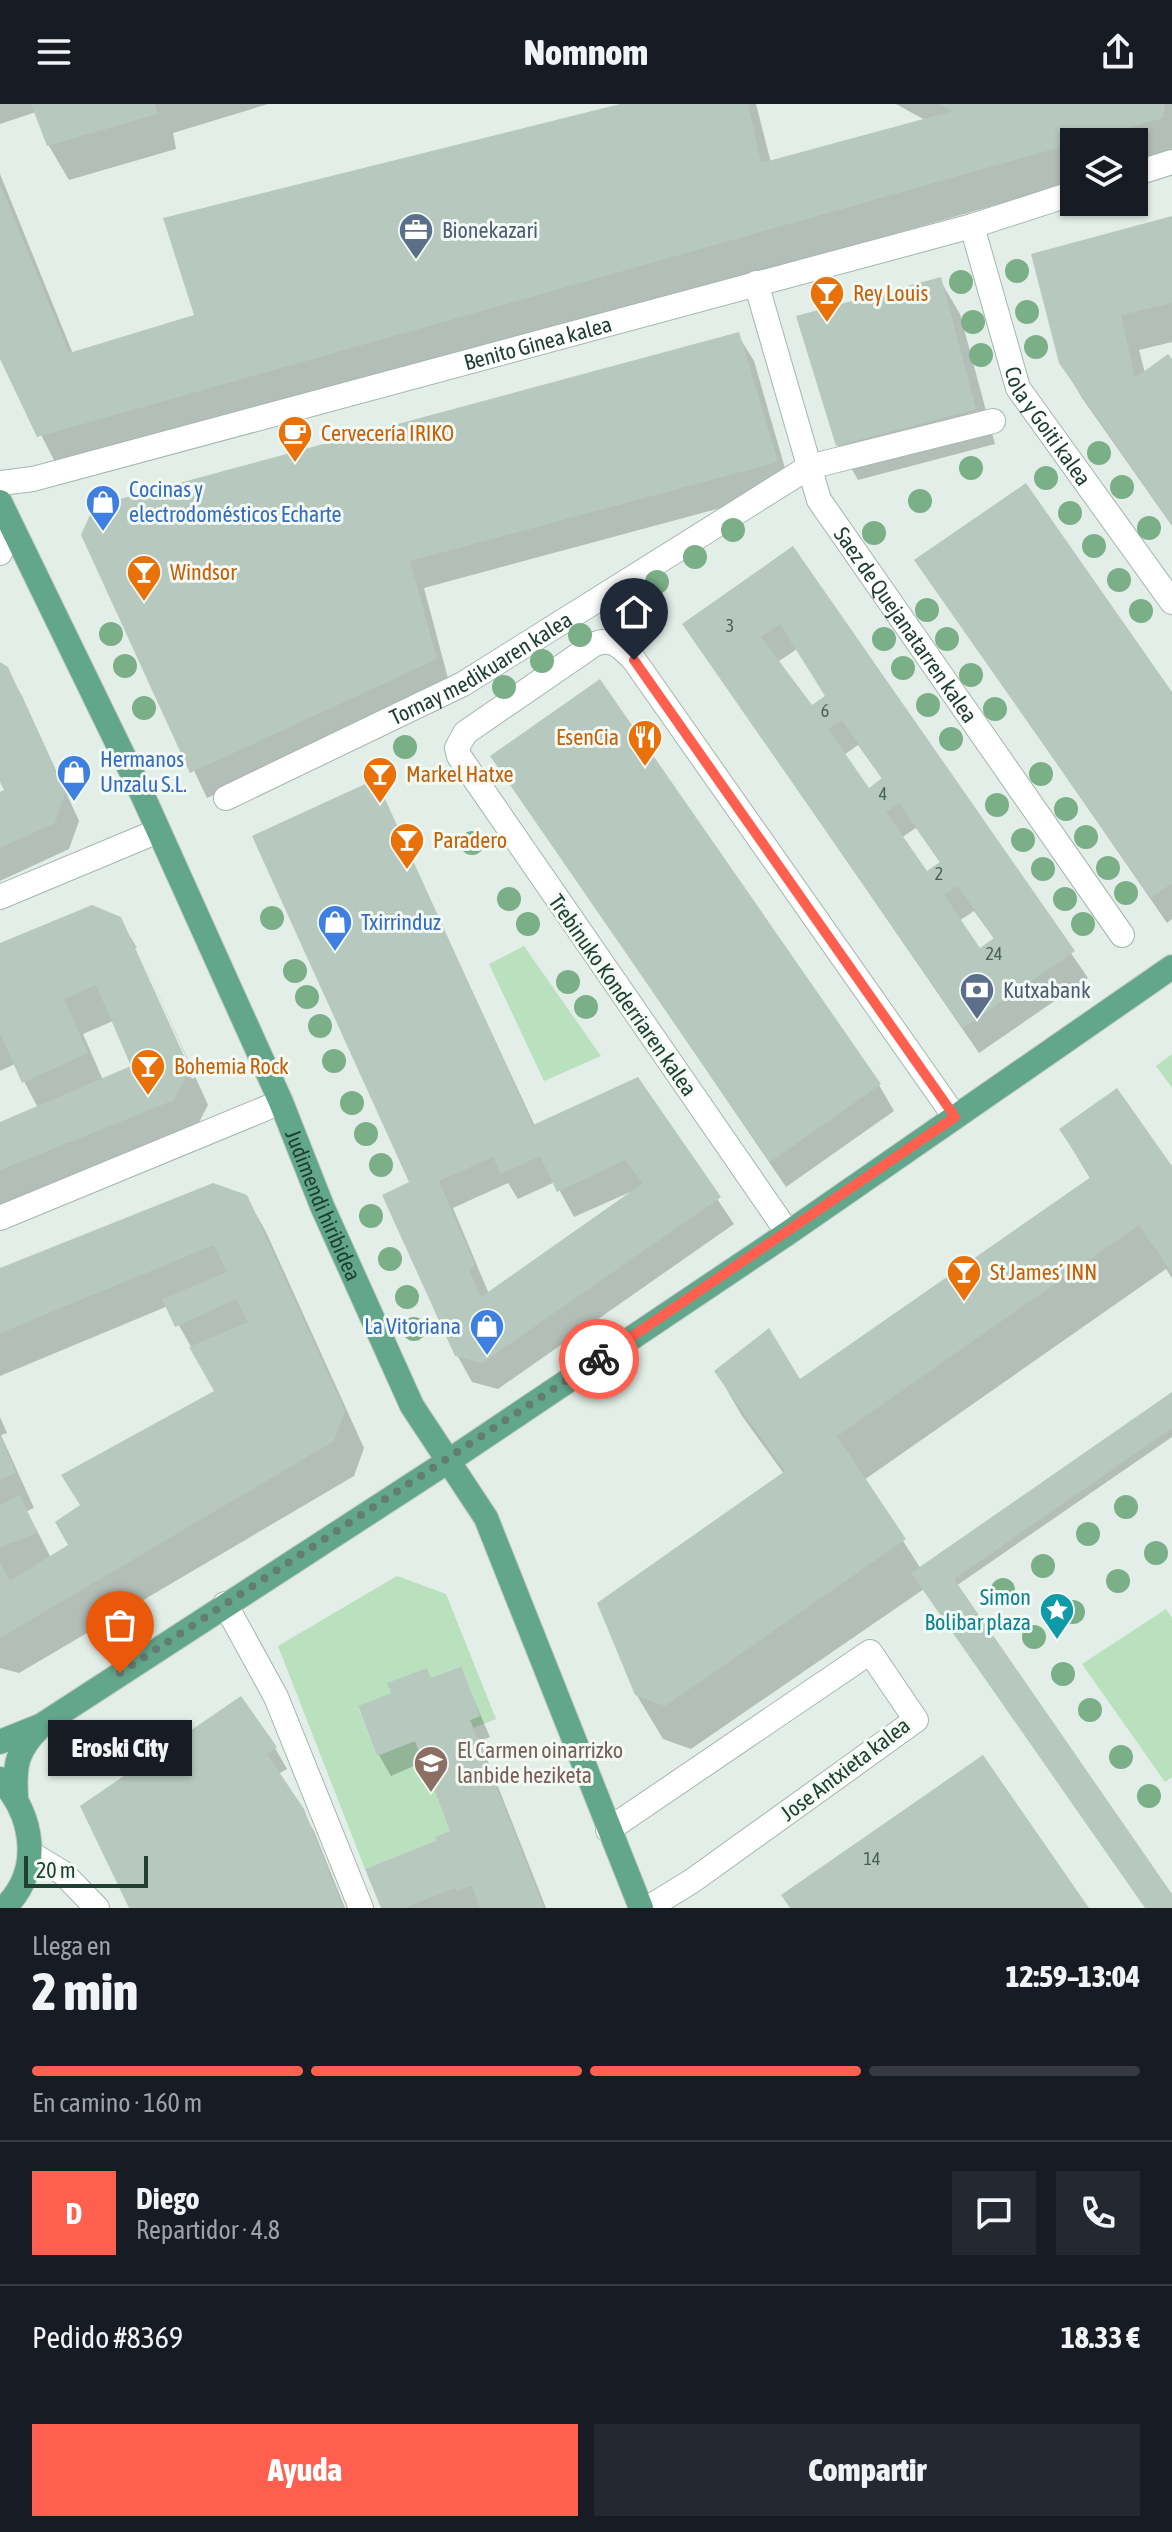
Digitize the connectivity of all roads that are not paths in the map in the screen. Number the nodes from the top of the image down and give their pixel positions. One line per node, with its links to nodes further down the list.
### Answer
1 (1172, 162): 2 (street)
2 (1148, 170)
3 (1060, 198): 4 (street, Benito Ginea kalea)
4 (972, 226): 5 (street, Benito Ginea kalea); 12 (street, Cola y Goiti kalea)
5 (756, 283): 7 (street, Saez de Quejanatarren kalea); 8 (street, Benito Ginea kalea)
6 (993, 421): 7 (street, Tornay medikuaren kalea)
7 (809, 467): 14 (street, Tornay medikuaren kalea); 17 (street, Saez de Quejanatarren kalea)
8 (0, 483)
9 (0, 502): 10 (main road, Judimendi hiribidea)
10 (10, 525): 11 (street); 15 (main road, Judimendi hiribidea)
11 (0, 553)
12 (1172, 602)
13 (459, 756): 20 (street, Tornay medikuaren kalea); 22 (street, Trebinuko Konderriaren kalea)
14 (226, 798)
15 (158, 831): 16 (street); 19 (main road, Judimendi hiribidea)
16 (0, 897)
17 (1122, 935)
18 (1172, 967): 20 (main road)
19 (281, 1102): 21 (street); 23 (main road, Judimendi hiribidea)
20 (955, 1117): 22 (main road)
21 (0, 1218)
22 (788, 1233): 23 (main road)
23 (450, 1460): 24 (main road); 28 (main road, Judimendi hiribidea)
24 (225, 1604): 25 (main road); 32 (street)
25 (42, 1725): 26 (main road); 27 (main road)
26 (0, 1742)
27 (8, 1788): 29 (main road)
28 (608, 1830): 33 (main road, Judimendi hiribidea); 34 (street, Jose Antxieta kalea)
29 (30, 1853): 30 (main road); 31 (street)
30 (4, 1908)
31 (97, 1908)
32 (361, 1908)
33 (641, 1908)
34 (648, 1908)

